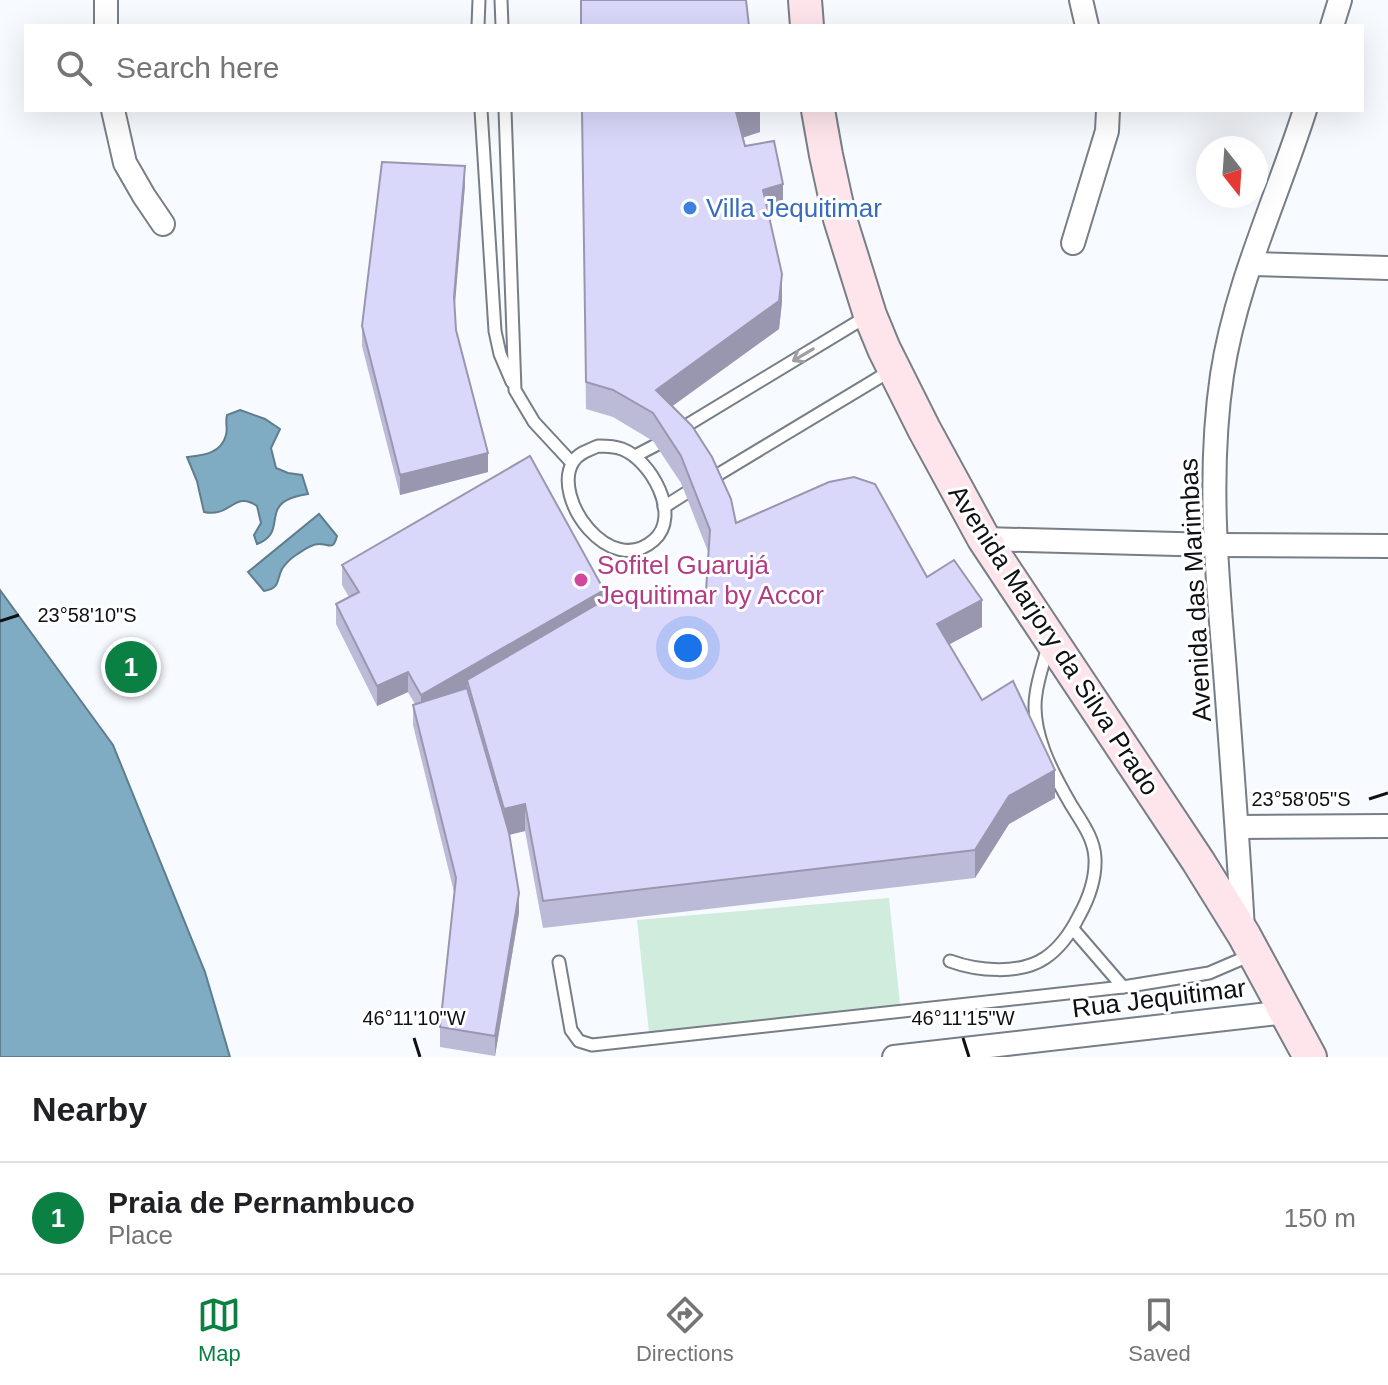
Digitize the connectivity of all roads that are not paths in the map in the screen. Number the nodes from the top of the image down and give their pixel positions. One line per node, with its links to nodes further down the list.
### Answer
1 (106, 0): 7 (street)
2 (479, 0): 8 (lane)
3 (501, 0): 9 (lane)
4 (805, 0): 10 (main road)
5 (1081, 0): 11 (street)
6 (1340, 0): 12 (street)
7 (106, 24)
8 (478, 24)
9 (502, 24)
10 (807, 24)
11 (1087, 24)
12 (1333, 24)
13 (113, 112): 19 (street)
14 (481, 112): 25 (lane)
15 (505, 112): 25 (lane)
16 (818, 112): 23 (main road, Avenida Marjory da Silva Prado)
17 (1108, 112): 20 (street)
18 (1304, 112): 21 (street, Avenida das Marimbas)
19 (163, 224)
20 (1073, 243)
21 (1251, 264): 22 (street); 34 (street, Avenida das Marimbas)
22 (1388, 268)
23 (870, 315): 24 (main road, Avenida Marjory da Silva Prado); 26 (lane, one-way to 26)
24 (894, 368): 30 (lane); 33 (main road, Avenida Marjory da Silva Prado)
25 (515, 390): 29 (lane)
26 (672, 434)
27 (656, 445): 28 (lane)
28 (635, 456): 29 (lane); 32 (lane)
29 (572, 463): 32 (lane)
30 (709, 480)
31 (686, 493): 32 (lane)
32 (664, 507)
33 (984, 539): 34 (street); 36 (main road, Avenida Marjory da Silva Prado)
34 (1215, 545): 35 (street); 38 (street, Avenida das Marimbas)
35 (1388, 546)
36 (1050, 638): 39 (lane); 40 (main road, Avenida Marjory da Silva Prado)
37 (1388, 826): 38 (street)
38 (1237, 827): 40 (street, Avenida das Marimbas)
39 (1073, 929): 41 (lane); 43 (lane)
40 (1248, 944): 43 (lane); 44 (main road, Avenida Marjory da Silva Prado)
41 (950, 961)
42 (559, 962): 43 (lane)
43 (1123, 987)
44 (1286, 1012): 45 (street, Rua Jequitimar); 46 (main road, Avenida Marjory da Silva Prado)
45 (894, 1057)
46 (1310, 1057)

